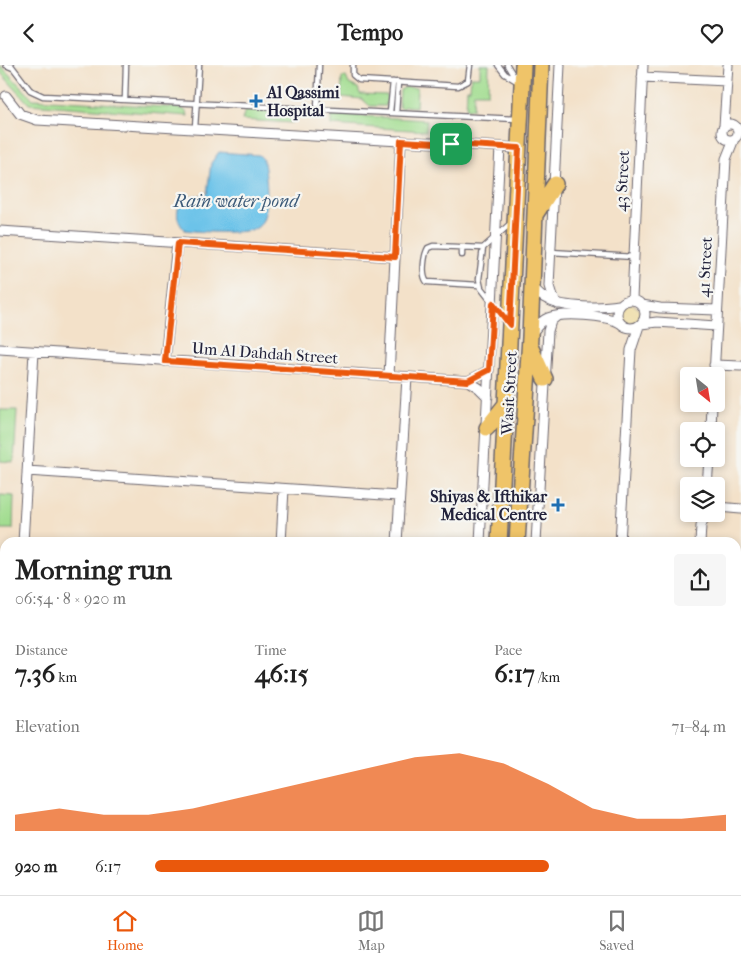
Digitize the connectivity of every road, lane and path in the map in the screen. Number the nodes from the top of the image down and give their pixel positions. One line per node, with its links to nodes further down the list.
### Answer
1 (6, 65): 14 (lane)
2 (126, 65): 20 (lane)
3 (199, 65): 21 (lane)
4 (319, 65): 22 (lane)
5 (352, 65): 17 (lane)
6 (470, 65): 17 (lane)
7 (498, 65): 18 (lane)
8 (507, 65): 18 (lane)
9 (523, 65): 18 (main road, Wasit Street)
10 (541, 65): 32 (main road, Wasit Street)
11 (560, 65): 31 (street)
12 (643, 65): 15 (street, 43 Street)
13 (728, 65): 16 (street)
14 (12, 67): 20 (lane)
15 (642, 77): 16 (street); 42 (street, 43 Street)
16 (727, 81): 26 (street)
17 (395, 82): 23 (lane)
18 (519, 84): 24 (main road, Wasit Street)
19 (3, 93): 25 (street)
20 (125, 99): 21 (lane)
21 (197, 103): 22 (lane); 25 (lane)
22 (317, 109): 23 (lane)
23 (393, 113): 24 (lane)
24 (521, 119): 29 (main road, Wasit Street)
25 (195, 128): 27 (street)
26 (735, 131): 30 (street, 41 Street); 30 (street, 41 Street)
27 (401, 141): 28 (street); 41 (street)
28 (500, 147): 29 (street); 35 (street)
29 (519, 148): 33 (main road, Wasit Street)
30 (726, 159): 50 (street, 41 Street)
31 (555, 184): 32 (main road); 39 (street)
32 (534, 216): 43 (main road, Wasit Street)
33 (516, 219): 35 (lane); 53 (main road, Wasit Street)
34 (0, 231): 36 (street)
35 (497, 234): 38 (lane); 46 (street)
36 (178, 243): 41 (street); 60 (street)
37 (462, 248): 38 (lane); 40 (lane); 44 (lane)
38 (484, 248): 44 (lane)
39 (551, 253): 42 (lane); 47 (street)
40 (462, 255)
41 (395, 257): 64 (street)
42 (634, 257): 45 (street, 43 Street)
43 (531, 284): 47 (street); 56 (main road, Wasit Street)
44 (480, 285): 46 (lane)
45 (632, 299): 48 (street); 49 (street)
46 (493, 303): 53 (lane); 63 (street)
47 (558, 304): 48 (street)
48 (619, 305): 52 (street)
49 (642, 305): 50 (street); 54 (street)
50 (718, 310): 55 (street, 41 Street)
51 (557, 315): 52 (street); 56 (street); 66 (street)
52 (621, 324): 54 (street); 58 (street)
53 (510, 325): 69 (main road, Wasit Street)
54 (640, 325): 55 (street); 58 (street)
55 (716, 326): 61 (street, 41 Street)
56 (529, 341): 66 (main road); 82 (main road, Wasit Street)
57 (0, 349): 59 (street, Um Al Dahdah Street)
58 (631, 350): 84 (street)
59 (34, 352): 60 (street, Um Al Dahdah Street); 71 (street)
60 (165, 361): 64 (street, Um Al Dahdah Street)
61 (714, 365): 62 (street)
62 (741, 366)
63 (489, 370): 67 (street); 68 (street)
64 (389, 376): 65 (street, Um Al Dahdah Street)
65 (406, 377): 67 (street, Um Al Dahdah Street); 73 (street)
66 (545, 379): 83 (street)
67 (468, 381): 68 (street)
68 (488, 397): 70 (street)
69 (506, 405): 70 (main road); 81 (main road, Wasit Street)
70 (487, 428): 80 (street)
71 (27, 471): 72 (street); 77 (street)
72 (284, 489): 73 (street); 78 (street)
73 (398, 497): 79 (street)
74 (725, 506): 75 (street)
75 (741, 509)
76 (703, 522): 85 (street)
77 (23, 537)
78 (281, 537)
79 (397, 537)
80 (480, 537)
81 (499, 537)
82 (517, 537)
83 (536, 537)
84 (620, 537)
85 (700, 537)

